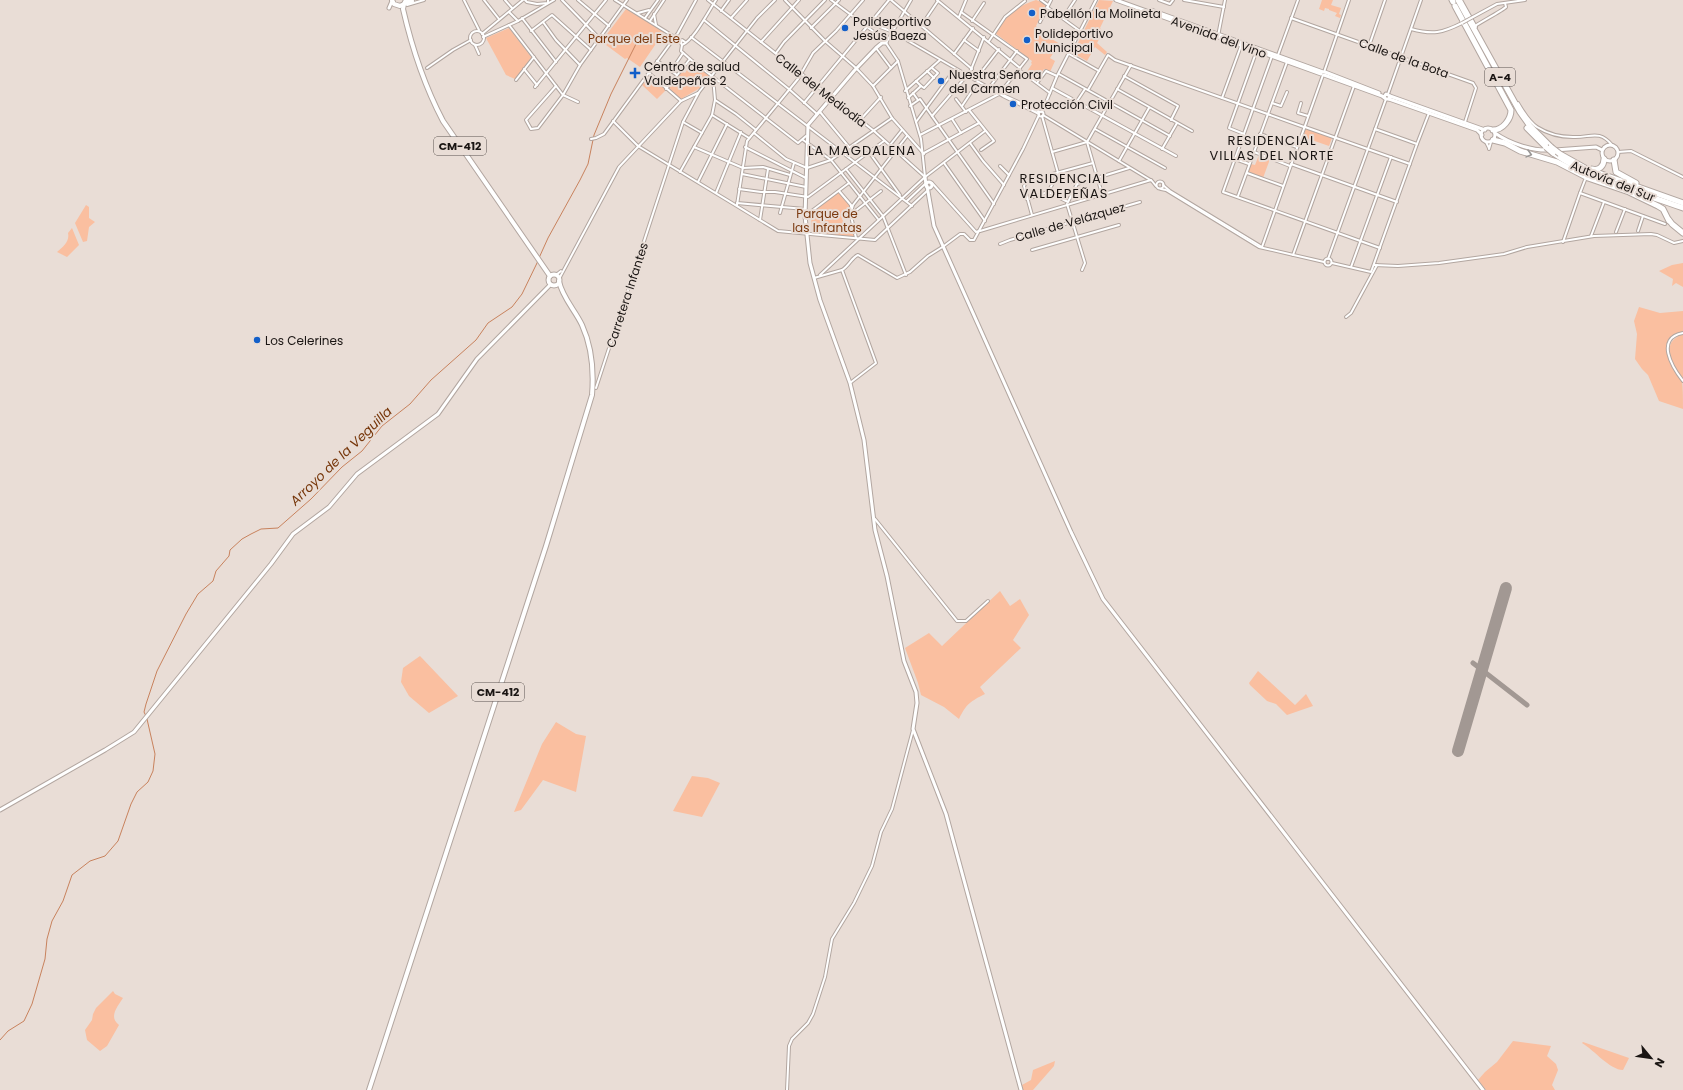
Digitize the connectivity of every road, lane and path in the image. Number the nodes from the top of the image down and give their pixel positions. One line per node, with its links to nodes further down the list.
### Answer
1 (392, 0): 57 (main road, CM-412)
2 (424, 0): 49 (street)
3 (464, 0): 99 (street)
4 (484, 0): 77 (street)
5 (505, 0): 61 (street)
6 (524, 0): 53 (street); 61 (street)
7 (535, 0): 53 (street)
8 (554, 0): 50 (street)
9 (562, 0): 86 (street)
10 (578, 0): 68 (street)
11 (606, 0): 68 (street)
12 (615, 0): 56 (street)
13 (627, 0): 56 (street)
14 (658, 0): 62 (street)
15 (664, 0): 69 (street)
16 (696, 0): 104 (street)
17 (708, 0): 54 (street, Calle del Mediodía)
18 (716, 0): 54 (street)
19 (729, 0): 63 (street)
20 (747, 0): 74 (street)
21 (775, 0): 97 (street)
22 (785, 0): 59 (street)
23 (799, 0): 59 (street)
24 (824, 0): 81 (street)
25 (831, 0): 55 (street)
26 (839, 0): 55 (street)
27 (863, 0): 70 (street)
28 (890, 0): 65 (street); 90 (street)
29 (911, 0): 65 (street)
30 (938, 0): 71 (street); 91 (street)
31 (966, 0): 66 (street)
32 (1026, 0): 101 (street)
33 (1041, 0): 58 (street)
34 (1050, 0): 58 (street)
35 (1075, 0): 75 (street)
36 (1096, 0): 98 (street)
37 (1116, 0): 106 (street, Avenida del Vino)
38 (1122, 0): 106 (street, Avenida del Vino)
39 (1159, 0): 40 (street)
40 (1173, 0)
41 (1184, 0): 60 (street)
42 (1225, 0): 60 (street)
43 (1298, 0): 76 (street)
44 (1349, 0): 102 (street)
45 (1385, 0): 122 (street)
46 (1421, 0): 95 (street)
47 (1525, 0): 51 (street)
48 (1456, 1): 92 (street); 255 (highway); 288 (highway, A-4)
49 (409, 2): 57 (main road); 85 (main road, CM-412)
50 (548, 2): 53 (street); 72 (street)
51 (1504, 2): 92 (street); 95 (street, bridge)
52 (984, 3): 82 (street)
53 (537, 4)
54 (713, 4): 63 (street, Calle del Mediodía); 78 (street)
55 (836, 4): 70 (street); 93 (street)
56 (624, 5): 67 (street); 89 (street)
57 (397, 6): 85 (main road, CM-412)
58 (1048, 6): 75 (street); 84 (street)
59 (792, 7): 81 (street); 116 (street)
60 (1224, 7): 106 (street)
61 (512, 9): 64 (street)
62 (650, 10): 67 (street); 73 (street)
63 (721, 10): 74 (street, Calle del Mediodía)
64 (509, 12): 77 (street); 79 (street)
65 (904, 12): 91 (street); 100 (street)
66 (961, 12): 71 (street); 82 (street)
67 (638, 13): 73 (street)
68 (595, 14): 86 (street); 89 (street)
69 (654, 14): 80 (street); 88 (street)
70 (851, 15): 90 (street); 113 (street)
71 (959, 17): 94 (street)
72 (522, 18): 79 (street); 96 (street)
73 (645, 18): 80 (street)
74 (731, 18): 97 (street, Calle del Mediodía)
75 (1063, 18): 98 (street)
76 (1291, 18): 102 (street, Calle de la Bota); 138 (street)
77 (500, 19): 103 (street)
78 (704, 20): 105 (street); 121 (street)
79 (518, 21): 87 (street)
80 (650, 21): 88 (street)
81 (805, 21): 93 (street); 132 (street)
82 (972, 21): 101 (street)
83 (543, 22): 96 (street); 107 (street); 125 (street)
84 (1040, 22)
85 (406, 23): 437 (main road, CM-412)
86 (586, 24): 107 (street); 109 (street)
87 (509, 25): 103 (street); 137 (street)
88 (656, 25): 104 (street)
89 (609, 26): 109 (street)
90 (868, 26): 100 (street); 117 (street); 135 (street)
91 (921, 26): 133 (street)
92 (1475, 26): 281 (street)
93 (811, 28): 113 (street)
94 (973, 28): 108 (street); 111 (street)
95 (1411, 29): 139 (street)
96 (531, 31): 146 (street)
97 (747, 31): 116 (street, Calle del Mediodía); 121 (street)
98 (1080, 31): 134 (street)
99 (479, 32): 103 (street); 110 (street)
100 (893, 32): 117 (street); 142 (street)
101 (992, 34): 114 (street); 129 (street)
102 (1337, 35): 122 (street, Calle de la Bota); 162 (street)
103 (483, 36): 120 (street)
104 (676, 36): 112 (street); 143 (street)
105 (692, 36): 115 (street); 144 (street)
106 (1218, 36): 119 (street, Avenida del Vino)
107 (576, 37): 125 (street); 126 (street)
108 (984, 37): 114 (street); 128 (street)
109 (600, 38): 126 (street)
110 (471, 40): 120 (street); 150 (street)
111 (964, 40): 128 (street); 133 (street)
112 (681, 41): 115 (street); 118 (street)
113 (825, 41): 135 (street); 164 (street)
114 (989, 41): 124 (street)
115 (685, 42): 118 (street)
116 (761, 42): 132 (street, Calle del Mediodía)
117 (886, 43): 123 (street); 145 (street)
118 (682, 44): 130 (street)
119 (1241, 44): 127 (street, Avenida del Vino); 201 (street)
120 (475, 45): 131 (street)
121 (736, 46): 144 (street); 188 (street)
122 (1369, 46): 139 (street, Calle de la Bota)
123 (876, 48): 151 (street); 152 (street)
124 (999, 49): 141 (street); 173 (street)
125 (566, 50): 146 (street); 148 (street)
126 (591, 50): 148 (street)
127 (1257, 50): 136 (street, Avenida del Vino); 138 (street, Avenida del Vino); 213 (street)
128 (979, 51): 156 (street)
129 (1017, 51): 141 (street); 157 (street)
130 (683, 53): 140 (street); 158 (street)
131 (479, 54)
132 (776, 54): 164 (street, Calle del Mediodía)
133 (954, 54): 156 (street)
134 (1069, 54): 160 (street); 166 (street)
135 (843, 56): 151 (street); 182 (street)
136 (1272, 56): 138 (street, Avenida del Vino); 218 (street)
137 (534, 57): 154 (street); 163 (street)
138 (1277, 57): 147 (street, Avenida del Vino); 162 (street, Avenida del Vino)
139 (1401, 58): 197 (street); 242 (street, Calle de la Bota)
140 (690, 59): 165 (street); 167 (street)
141 (1011, 59): 157 (street); 183 (street)
142 (940, 60): 153 (street); 155 (street)
143 (657, 61): 158 (street); 161 (street)
144 (724, 61): 167 (street); 209 (street)
145 (898, 61): 152 (street); 189 (street)
146 (556, 62): 163 (street)
147 (1287, 62): 162 (street, Avenida del Vino); 211 (street)
148 (580, 64): 196 (street)
149 (1131, 65): 160 (street); 169 (street); 201 (street)
150 (427, 68)
151 (856, 68): 178 (street); 199 (street)
152 (891, 68): 178 (street)
153 (932, 68): 159 (street); 170 (street)
154 (524, 69): 163 (street); 172 (street)
155 (955, 69): 168 (street); 216 (street)
156 (972, 69): 168 (street)
157 (1020, 69): 176 (street); 195 (street)
158 (671, 71): 165 (street)
159 (927, 71): 170 (street); 174 (street)
160 (1099, 71): 186 (street)
161 (648, 73): 185 (street); 236 (street)
162 (1323, 73): 181 (street, Avenida del Vino); 197 (street, Avenida del Vino); 229 (street)
163 (546, 74): 177 (street)
164 (800, 74): 182 (street, Calle del Mediodía); 188 (street)
165 (677, 75): 185 (street)
166 (1058, 75): 176 (street); 184 (street); 186 (street)
167 (712, 76): 171 (street); 191 (street)
168 (967, 76): 173 (street); 227 (street)
169 (1124, 76): 187 (street); 235 (street)
170 (934, 78): 180 (street)
171 (715, 79): 204 (street); 230 (street)
172 (516, 80)
173 (975, 80): 175 (street)
174 (916, 81): 179 (street); 180 (street)
175 (978, 82): 183 (street); 215 (street)
176 (1037, 83): 194 (street)
177 (556, 86): 196 (street); 196 (street)
178 (873, 86): 198 (street)
179 (911, 86): 189 (street); 190 (street)
180 (921, 86): 190 (street)
181 (1354, 86): 197 (street, Avenida del Vino); 267 (street)
182 (817, 87): 199 (street, Calle del Mediodía); 210 (street)
183 (989, 88): 195 (street)
184 (1052, 88): 194 (street); 207 (street)
185 (666, 89): 205 (street)
186 (1086, 89): 207 (street); 208 (street)
187 (1117, 89): 208 (street); 217 (street)
188 (790, 90): 209 (street); 210 (street)
189 (905, 91): 200 (street)
190 (916, 91): 193 (street)
191 (699, 92): 205 (street); 237 (street, Carretera Infantes)
192 (1286, 92): 211 (street)
193 (913, 93): 200 (street); 202 (street)
194 (1050, 93): 224 (street)
195 (999, 94): 219 (street); 224 (street)
196 (563, 95): 206 (street)
197 (1387, 96): 222 (street, Avenida del Vino); 242 (street, Avenida del Vino); 247 (street)
198 (881, 97): 231 (street); 233 (street)
199 (832, 98): 220 (street); 233 (street, Calle del Mediodía)
200 (908, 98): 214 (street)
201 (1222, 98): 213 (street)
202 (919, 99): 214 (street); 216 (street)
203 (956, 99): 215 (street)
204 (715, 100): 226 (street); 248 (street)
205 (681, 101): 282 (street)
206 (578, 102)
207 (1077, 102): 228 (street)
208 (1110, 102): 228 (street); 234 (street)
209 (779, 103): 230 (street); 243 (street)
210 (804, 103): 223 (street)
211 (1272, 103): 225 (street)
212 (1302, 103): 229 (street)
213 (1238, 104): 218 (street); 260 (street)
214 (910, 106): 238 (street)
215 (962, 106): 221 (street)
216 (926, 107): 227 (street); 238 (street)
217 (1149, 107): 234 (street); 235 (street)
218 (1253, 109): 225 (street); 260 (street)
219 (969, 110): 221 (street); 239 (street)
220 (820, 112): 223 (street); 285 (street)
221 (966, 112): 232 (street)
222 (1429, 113): 242 (street, Avenida del Vino); 279 (street)
223 (817, 114): 243 (street)
224 (1041, 114): 276 (street); 296 (street); 334 (street)
225 (1268, 114): 245 (street); 261 (street)
226 (712, 115): 241 (street); 256 (street)
227 (932, 116): 244 (street)
228 (1102, 116): 246 (street); 259 (street)
229 (1308, 116): 245 (street)
230 (766, 118): 248 (street); 271 (street)
231 (892, 118): 249 (street); 251 (street)
232 (951, 119): 244 (street); 258 (street)
233 (859, 120): 251 (street, Calle del Mediodía)
234 (1142, 120): 259 (street); 266 (street)
235 (1171, 120): 240 (street)
236 (613, 121): 270 (street); 282 (street)
237 (683, 122): 256 (street); 317 (street, Carretera Infantes)
238 (916, 122): 265 (street)
239 (980, 123): 252 (street); 258 (street)
240 (1177, 123): 253 (street); 266 (street)
241 (728, 124): 254 (street); 302 (street)
242 (1464, 124): 250 (street, Avenida del Vino); 262 (street, Avenida del Vino)
243 (808, 125): 263 (street); 294 (street)
244 (939, 125): 265 (street); 272 (street)
245 (1304, 127): 267 (street); 287 (street)
246 (1095, 128): 276 (street); 286 (street)
247 (1375, 128): 279 (street); 290 (street)
248 (756, 130): 257 (street)
249 (902, 130): 264 (street); 280 (street)
250 (1485, 130): 255 (street); 262 (street)
251 (874, 131): 274 (street, Calle del Mediodía); 285 (street)
252 (985, 131): 278 (street); 291 (street)
253 (1192, 131)
254 (741, 132): 268 (street); 310 (street)
255 (1494, 132): 269 (street); 273 (street)
256 (702, 133): 283 (street)
257 (754, 133): 268 (street); 314 (street)
258 (962, 133): 272 (street)
259 (1135, 134): 286 (street); 289 (street)
260 (1244, 134): 305 (street)
261 (1260, 134): 287 (street); 297 (street)
262 (1482, 135): 277 (street)
263 (806, 136): 271 (street); 275 (street)
264 (907, 136): 293 (street); 299 (street)
265 (920, 136): 299 (street)
266 (1170, 136): 289 (street)
267 (1335, 137): 290 (street); 335 (street)
268 (749, 138): 284 (street)
269 (1502, 138): 273 (street); 292 (street)
270 (592, 139)
271 (802, 140): 275 (street)
272 (948, 140): 299 (street); 300 (street)
273 (1493, 140): 277 (street); 277 (street); 404 (highway, one-way to 404)
274 (884, 141): 280 (street, Calle del Mediodía); 295 (street)
275 (807, 142): 307 (street); 321 (street)
276 (1087, 142): 296 (street); 309 (street); 313 (street)
277 (1486, 142)
278 (970, 143): 300 (street); 348 (street)
279 (1417, 144): 316 (street)
280 (890, 145): 293 (street, Calle del Mediodía)
281 (1612, 145): 292 (street); 298 (street)
282 (638, 146): 317 (street); 429 (street)
283 (694, 146): 302 (street); 328 (street)
284 (745, 147): 320 (street); 327 (street)
285 (849, 147): 294 (street)
286 (1127, 147): 309 (street); 323 (street)
287 (1297, 147): 318 (street)
288 (1548, 147): 301 (highway, Autovía del Sur / A-4, bridge); 355 (highway, Autovía del Sur / A-4, bridge)
289 (1162, 149): 303 (street)
290 (1368, 149): 304 (street); 357 (street)
291 (981, 150)
292 (1602, 150): 306 (street)
293 (896, 151): 326 (street); 337 (street, Calle del Mediodía)
294 (843, 152): 307 (street); 311 (street)
295 (869, 152): 311 (street); 326 (street)
296 (1052, 152): 331 (street)
297 (1254, 152): 315 (street); 318 (street)
298 (1618, 152): 308 (street); 338 (street)
299 (924, 153): 337 (street)
300 (957, 153): 312 (street); 384 (street)
301 (1560, 154): 306 (highway); 381 (highway, Autovía del Sur / A-4)
302 (712, 155): 310 (street); 344 (street)
303 (1176, 156)
304 (1391, 157): 316 (street); 370 (street)
305 (1235, 159): 315 (street); 374 (street)
306 (1604, 159): 308 (street)
307 (830, 160): 321 (street); 330 (street)
308 (1614, 160): 381 (highway)
309 (1119, 161): 322 (street)
310 (729, 162): 320 (street); 366 (street)
311 (856, 162): 325 (street); 336 (street)
312 (944, 162): 337 (street); 401 (street)
313 (1093, 162): 331 (street); 340 (street)
314 (794, 163): 321 (street); 327 (street)
315 (1249, 164): 329 (street)
316 (1410, 164): 379 (street)
317 (668, 165): 328 (street); 445 (street, Carretera Infantes)
318 (1291, 165): 335 (street); 354 (street)
319 (1000, 166): 334 (street)
320 (743, 168): 324 (street); 332 (street)
321 (807, 168): 339 (street)
322 (1130, 168): 340 (street); 343 (street)
323 (1166, 168)
324 (768, 169): 333 (street); 341 (street)
325 (846, 169): 330 (street); 363 (street)
326 (882, 169): 336 (street); 373 (street)
327 (792, 170): 333 (street); 339 (street)
328 (680, 172): 344 (street)
329 (1247, 172): 354 (street); 374 (street)
330 (841, 173): 347 (street); 371 (street)
331 (1058, 173): 349 (street); 365 (street); 375 (street)
332 (742, 174): 341 (street); 358 (street)
333 (790, 175): 346 (street)
334 (1009, 175): 348 (street)
335 (1321, 175): 357 (street); 403 (street)
336 (875, 177): 363 (street); 373 (street)
337 (926, 177): 350 (street); 351 (street, Calle del Mediodía); 373 (street)
338 (1683, 177)
339 (806, 178): 356 (street)
340 (1097, 178): 349 (street); 369 (street)
341 (767, 180): 346 (street); 362 (street)
342 (1585, 180): 368 (street)
343 (1152, 181): 345 (street); 353 (street); 369 (street)
344 (698, 182): 366 (street)
345 (1159, 182): 352 (street); 353 (street)
346 (788, 183): 356 (street); 367 (street)
347 (850, 183): 360 (street); 372 (street)
348 (1004, 184): 384 (street)
349 (1077, 184): 385 (street)
350 (926, 185): 351 (street); 364 (street); 377 (street)
351 (931, 185): 364 (street); 407 (street, Calle del Mediodía)
352 (1163, 185): 359 (street); 422 (street)
353 (1156, 186): 359 (street)
354 (1283, 186): 391 (street)
355 (1622, 186): 389 (highway, Autovía del Sur / A-4); 404 (highway, A-4)
356 (806, 187): 371 (street)
357 (1355, 187): 370 (street); 412 (street)
358 (739, 189): 362 (street); 382 (street)
359 (1161, 189): 422 (street)
360 (839, 191): 393 (street); 396 (street)
361 (881, 191): 376 (street)
362 (765, 192): 367 (street); 386 (street)
363 (864, 192): 372 (street); 376 (street)
364 (927, 192): 387 (street); 421 (street)
365 (1048, 192): 375 (street); 385 (street)
366 (716, 193): 382 (street)
367 (786, 193): 371 (street); 388 (street)
368 (1580, 193): 380 (street); 419 (street)
369 (1102, 194): 385 (street)
370 (1377, 195): 379 (street); 417 (street)
371 (806, 196): 390 (street)
372 (860, 196): 383 (street); 393 (street)
373 (902, 197): 377 (street); 397 (street)
374 (1238, 197): 391 (street)
375 (1027, 199): 395 (street)
376 (870, 200): 383 (street); 397 (street)
377 (907, 201): 387 (street)
378 (1140, 202): 402 (street, Calle de Velázquez)
379 (1397, 202): 423 (street)
380 (1604, 202): 392 (street); 413 (street)
381 (1683, 203)
382 (737, 204): 386 (street); 400 (street)
383 (865, 204): 393 (street); 399 (street)
384 (994, 204): 401 (street)
385 (1067, 204): 395 (street); 402 (street)
386 (762, 205): 388 (street); 400 (street)
387 (912, 206): 406 (street)
388 (782, 207): 390 (street); 394 (street)
389 (1683, 208)
390 (805, 209): 396 (street)
391 (1275, 210): 403 (street); 422 (street)
392 (1624, 210): 398 (street); 409 (street)
393 (851, 212): 416 (street)
394 (780, 213)
395 (1032, 215): 407 (street)
396 (805, 216): 411 (street)
397 (882, 216): 399 (street); 406 (street)
398 (1643, 216): 404 (street); 408 (street)
399 (878, 219): 416 (street)
400 (760, 220): 411 (street)
401 (985, 221): 407 (street)
402 (1072, 221): 415 (street); 420 (street, Calle de Velázquez)
403 (1305, 221): 412 (street); 425 (street)
404 (1667, 223): 410 (highway, A-4)
405 (1119, 225): 415 (street)
406 (887, 228): 416 (street); 436 (street)
407 (979, 231): 421 (street)
408 (1638, 231)
409 (1616, 232)
410 (1683, 232): 414 (street)
411 (806, 233): 416 (street); 438 (street)
412 (1338, 233): 417 (street); 426 (street)
413 (1591, 236): 418 (street); 419 (street)
414 (1683, 237)
415 (1077, 238): 424 (street); 434 (street)
416 (857, 239): 435 (street)
417 (1360, 241): 423 (street); 432 (street)
418 (1683, 241)
419 (1562, 242): 431 (street)
420 (1000, 244)
421 (944, 246): 436 (street); 453 (street)
422 (1262, 247): 425 (street)
423 (1380, 248): 430 (street)
424 (1032, 250)
425 (1293, 255): 427 (street)
426 (1328, 259): 427 (street); 428 (street)
427 (1324, 262): 428 (street)
428 (1332, 263): 432 (street)
429 (566, 265): 437 (street); 437 (street)
430 (1374, 265): 431 (street); 432 (street)
431 (1377, 265): 441 (street)
432 (1351, 267)
433 (842, 270): 435 (street); 436 (street); 444 (street)
434 (1082, 270)
435 (820, 275): 438 (street)
436 (906, 275)
437 (555, 277): 439 (main road); 439 (main road, CM-412); 440 (main road, CM-412)
438 (814, 278): 444 (street)
439 (552, 285): 440 (main road, CM-412); 449 (street)
440 (563, 294): 450 (main road, CM-412)
441 (1346, 317)
442 (1683, 333): 443 (street)
443 (1683, 381)
444 (850, 383): 446 (street)
445 (596, 388)
446 (874, 518): 447 (street); 448 (street)
447 (988, 601)
448 (913, 729): 451 (street); 452 (street)
449 (0, 810)
450 (369, 1090)
451 (787, 1090)
452 (1021, 1090)
453 (1484, 1090)

